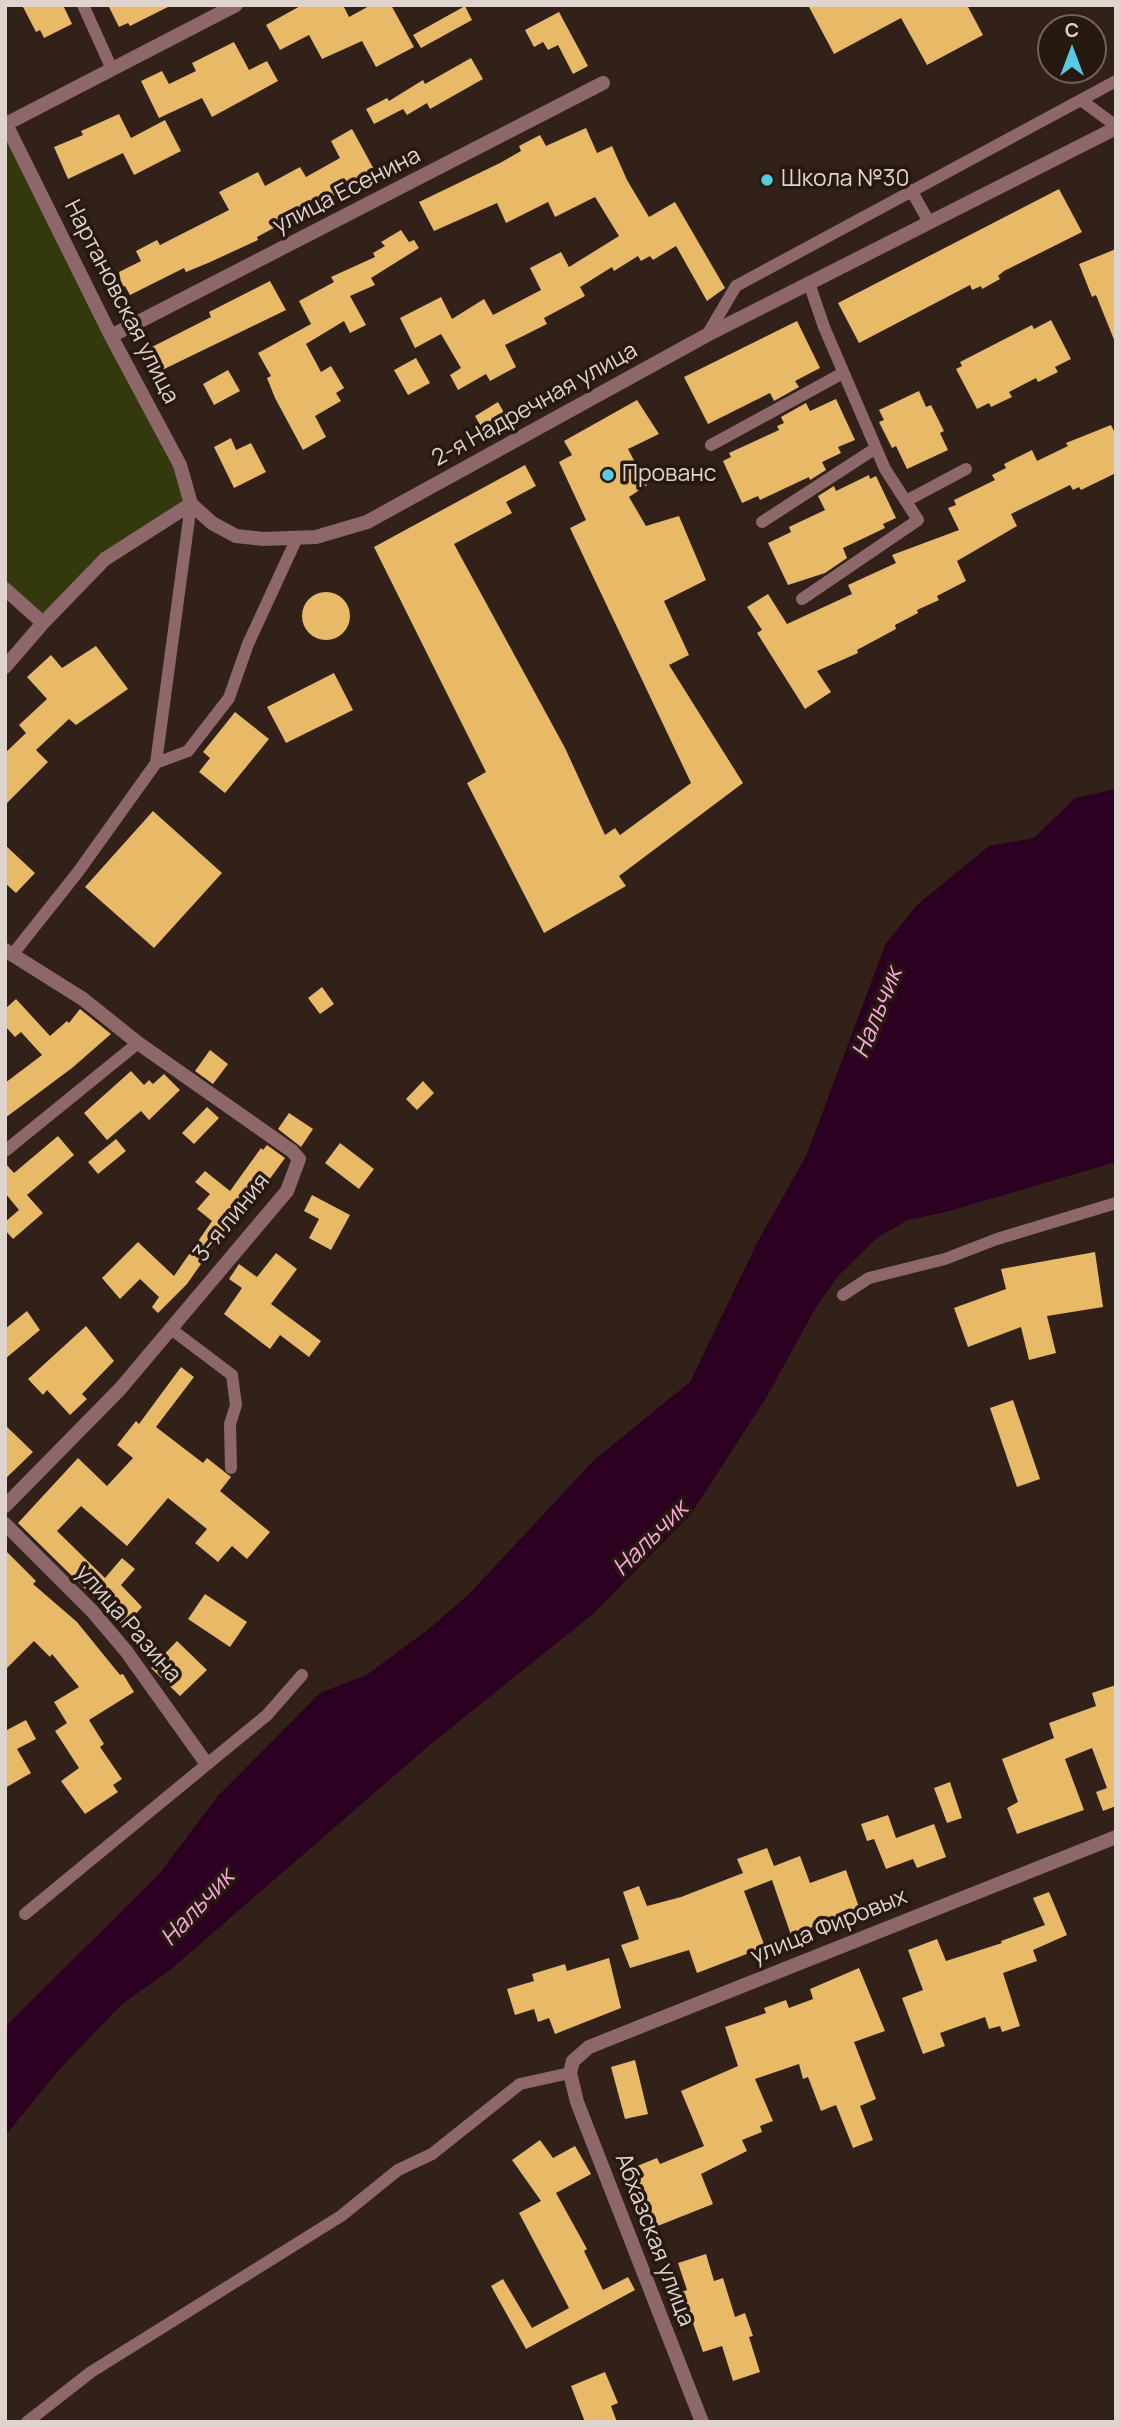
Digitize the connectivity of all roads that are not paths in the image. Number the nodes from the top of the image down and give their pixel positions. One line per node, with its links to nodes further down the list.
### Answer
1 (83, 5): 3 (lane)
2 (236, 5): 3 (street)
3 (111, 67): 7 (street)
4 (1116, 81): 6 (lane)
5 (603, 83): 13 (street, улица Есенина)
6 (1081, 100): 8 (lane); 9 (lane)
7 (6, 123): 13 (street, Нартановская улица)
8 (1116, 127): 10 (street, 2-я Надречная улица)
9 (911, 190): 10 (lane); 12 (lane)
10 (929, 222): 11 (street, 2-я Надречная улица)
11 (809, 283): 12 (street, 2-я Надречная улица); 14 (lane)
12 (707, 335): 21 (street, 2-я Надречная улица)
13 (111, 336): 19 (street, Нартановская улица)
14 (843, 373): 15 (lane); 16 (lane)
15 (711, 445)
16 (876, 448): 18 (lane); 20 (lane)
17 (966, 469): 18 (lane)
18 (906, 501): 23 (lane)
19 (191, 504): 21 (street, 2-я Надречная улица); 24 (street); 26 (lane)
20 (762, 522)
21 (296, 540): 26 (lane)
22 (5, 589): 24 (street)
23 (802, 599)
24 (43, 623): 25 (street)
25 (5, 667)
26 (156, 763): 27 (lane)
27 (7, 956): 28 (street, 3-я линия)
28 (138, 1043): 29 (lane); 32 (street, 3-я линия)
29 (5, 1151)
30 (1116, 1203): 31 (lane)
31 (843, 1295)
32 (171, 1329): 33 (lane); 34 (street, 3-я линия)
33 (231, 1468)
34 (5, 1506)
35 (5, 1524): 37 (street, улица Разина)
36 (302, 1675): 37 (lane)
37 (206, 1763): 39 (lane)
38 (1116, 1837): 40 (street, улица Фировых)
39 (25, 1914)
40 (570, 2073): 41 (lane); 42 (street, Абхазская улица)
41 (27, 2422)
42 (702, 2422)

